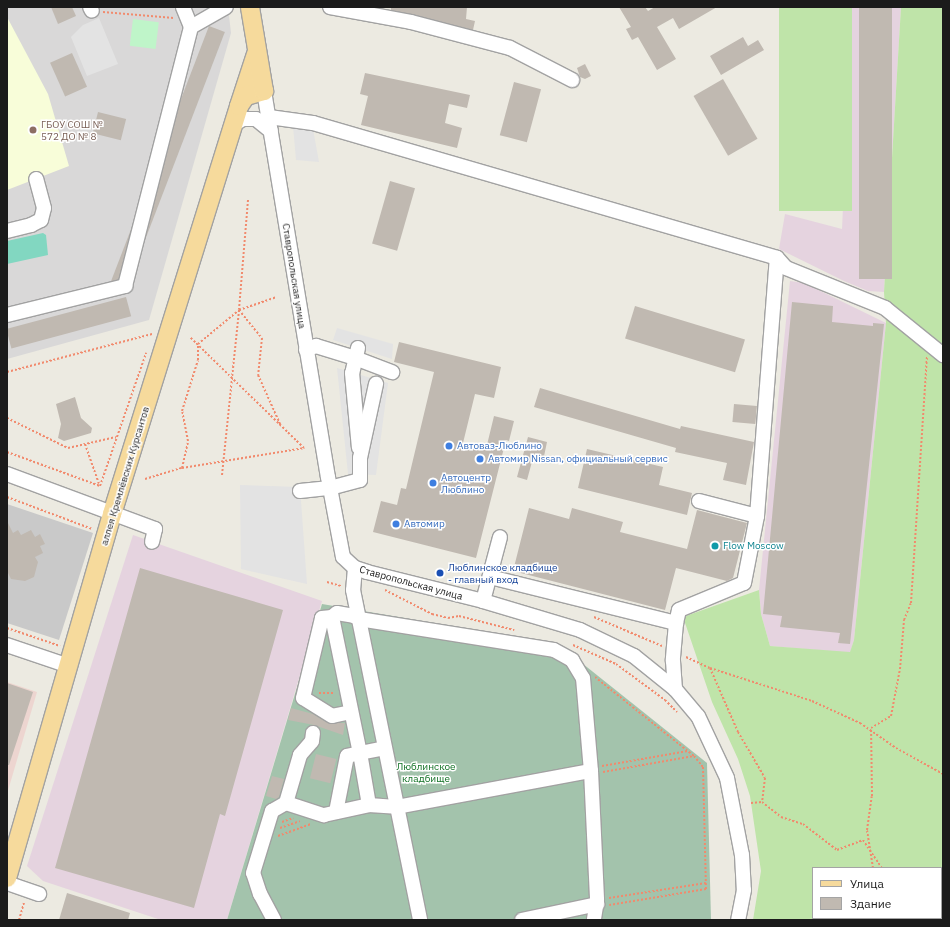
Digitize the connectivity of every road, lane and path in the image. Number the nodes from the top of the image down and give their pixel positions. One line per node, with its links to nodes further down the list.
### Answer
1 (226, 7): 5 (street)
2 (250, 7): 6 (main road, Ставропольская улица)
3 (330, 7): 7 (street)
4 (91, 9): 5 (path)
5 (187, 18): 19 (street)
6 (257, 52): 8 (main road, Ставропольская улица); 9 (main road, аллея Кремлёвских Курсантов)
7 (572, 80)
8 (264, 91): 9 (main road); 10 (street, Ставропольская улица)
9 (239, 106): 11 (main road, аллея Кремлёвских Курсантов)
10 (269, 117): 12 (street, Ставропольская улица); 16 (street)
11 (233, 125): 12 (street); 48 (main road, аллея Кремлёвских Курсантов)
12 (271, 131): 25 (street, Ставропольская улица)
13 (36, 179): 15 (street)
14 (248, 200): 18 (path)
15 (7, 231)
16 (777, 258): 23 (street); 49 (street)
17 (276, 297): 18 (path)
18 (239, 310): 22 (path); 30 (path); 33 (path)
19 (7, 315)
20 (190, 337): 22 (path)
21 (150, 342): 28 (path)
22 (198, 344): 30 (path); 39 (path)
23 (930, 344): 27 (street); 72 (path)
24 (147, 349): 34 (path)
25 (306, 350): 26 (street); 44 (street, Ставропольская улица)
26 (356, 353): 29 (street); 37 (street)
27 (943, 355)
28 (7, 372)
29 (392, 372)
30 (230, 377): 33 (path); 38 (path)
31 (376, 384): 37 (street)
32 (7, 418): 35 (path)
33 (281, 427): 38 (path)
34 (116, 437): 35 (path); 43 (path)
35 (85, 444): 43 (path)
36 (7, 452): 43 (path)
37 (360, 458): 44 (street)
38 (224, 462): 39 (path); 41 (path)
39 (182, 468): 42 (path)
40 (7, 474): 48 (street)
41 (222, 475)
42 (146, 479)
43 (100, 486)
44 (330, 488): 45 (street); 53 (street, Ставропольская улица)
45 (300, 491)
46 (7, 497): 50 (path)
47 (699, 500): 49 (street)
48 (112, 514): 52 (street); 65 (main road, аллея Кремлёвских Курсантов)
49 (758, 516): 59 (street)
50 (97, 530)
51 (500, 538): 54 (street)
52 (152, 542)
53 (355, 568): 55 (street, Ставропольская улица); 58 (street)
54 (490, 577): 55 (street); 59 (street)
55 (483, 601): 67 (street, Ставропольская улица)
56 (588, 613): 63 (path)
57 (332, 617): 58 (street); 69 (street); 70 (street)
58 (359, 619): 64 (street); 74 (street)
59 (676, 623): 63 (street)
60 (7, 628): 61 (path)
61 (63, 639)
62 (7, 645): 65 (street)
63 (673, 656): 66 (path); 67 (street); 68 (street)
64 (572, 660): 75 (path); 78 (street)
65 (69, 666): 90 (main road, аллея Кремлёвских Курсантов)
66 (710, 668): 72 (path); 80 (path)
67 (658, 674): 68 (street, Ставропольская улица)
68 (675, 689): 99 (street, Ставропольская улица)
69 (304, 693): 70 (path); 71 (street)
70 (347, 693): 71 (street)
71 (351, 712): 76 (street)
72 (871, 728): 79 (path); 87 (path)
73 (313, 732): 81 (street)
74 (385, 748): 76 (street); 84 (street)
75 (688, 751): 77 (path); 78 (path)
76 (360, 753): 82 (street); 85 (street)
77 (694, 756): 78 (path); 91 (path)
78 (591, 771): 84 (street); 94 (street)
79 (943, 774)
80 (762, 802): 83 (path); 87 (path)
81 (286, 803): 85 (street); 86 (street)
82 (369, 804): 84 (street); 85 (street)
83 (751, 804)
84 (396, 807): 96 (street)
85 (321, 812): 86 (path); 86 (path); 86 (path)
86 (264, 834): 95 (street)
87 (871, 850): 88 (path); 89 (path)
88 (873, 867)
89 (881, 867)
90 (7, 878)
91 (706, 882): 94 (path); 94 (path)
92 (7, 883): 93 (street)
93 (39, 894)
94 (597, 902): 97 (street); 98 (street)
95 (274, 920)
96 (420, 920)
97 (522, 920)
98 (594, 920)
99 (738, 920)

